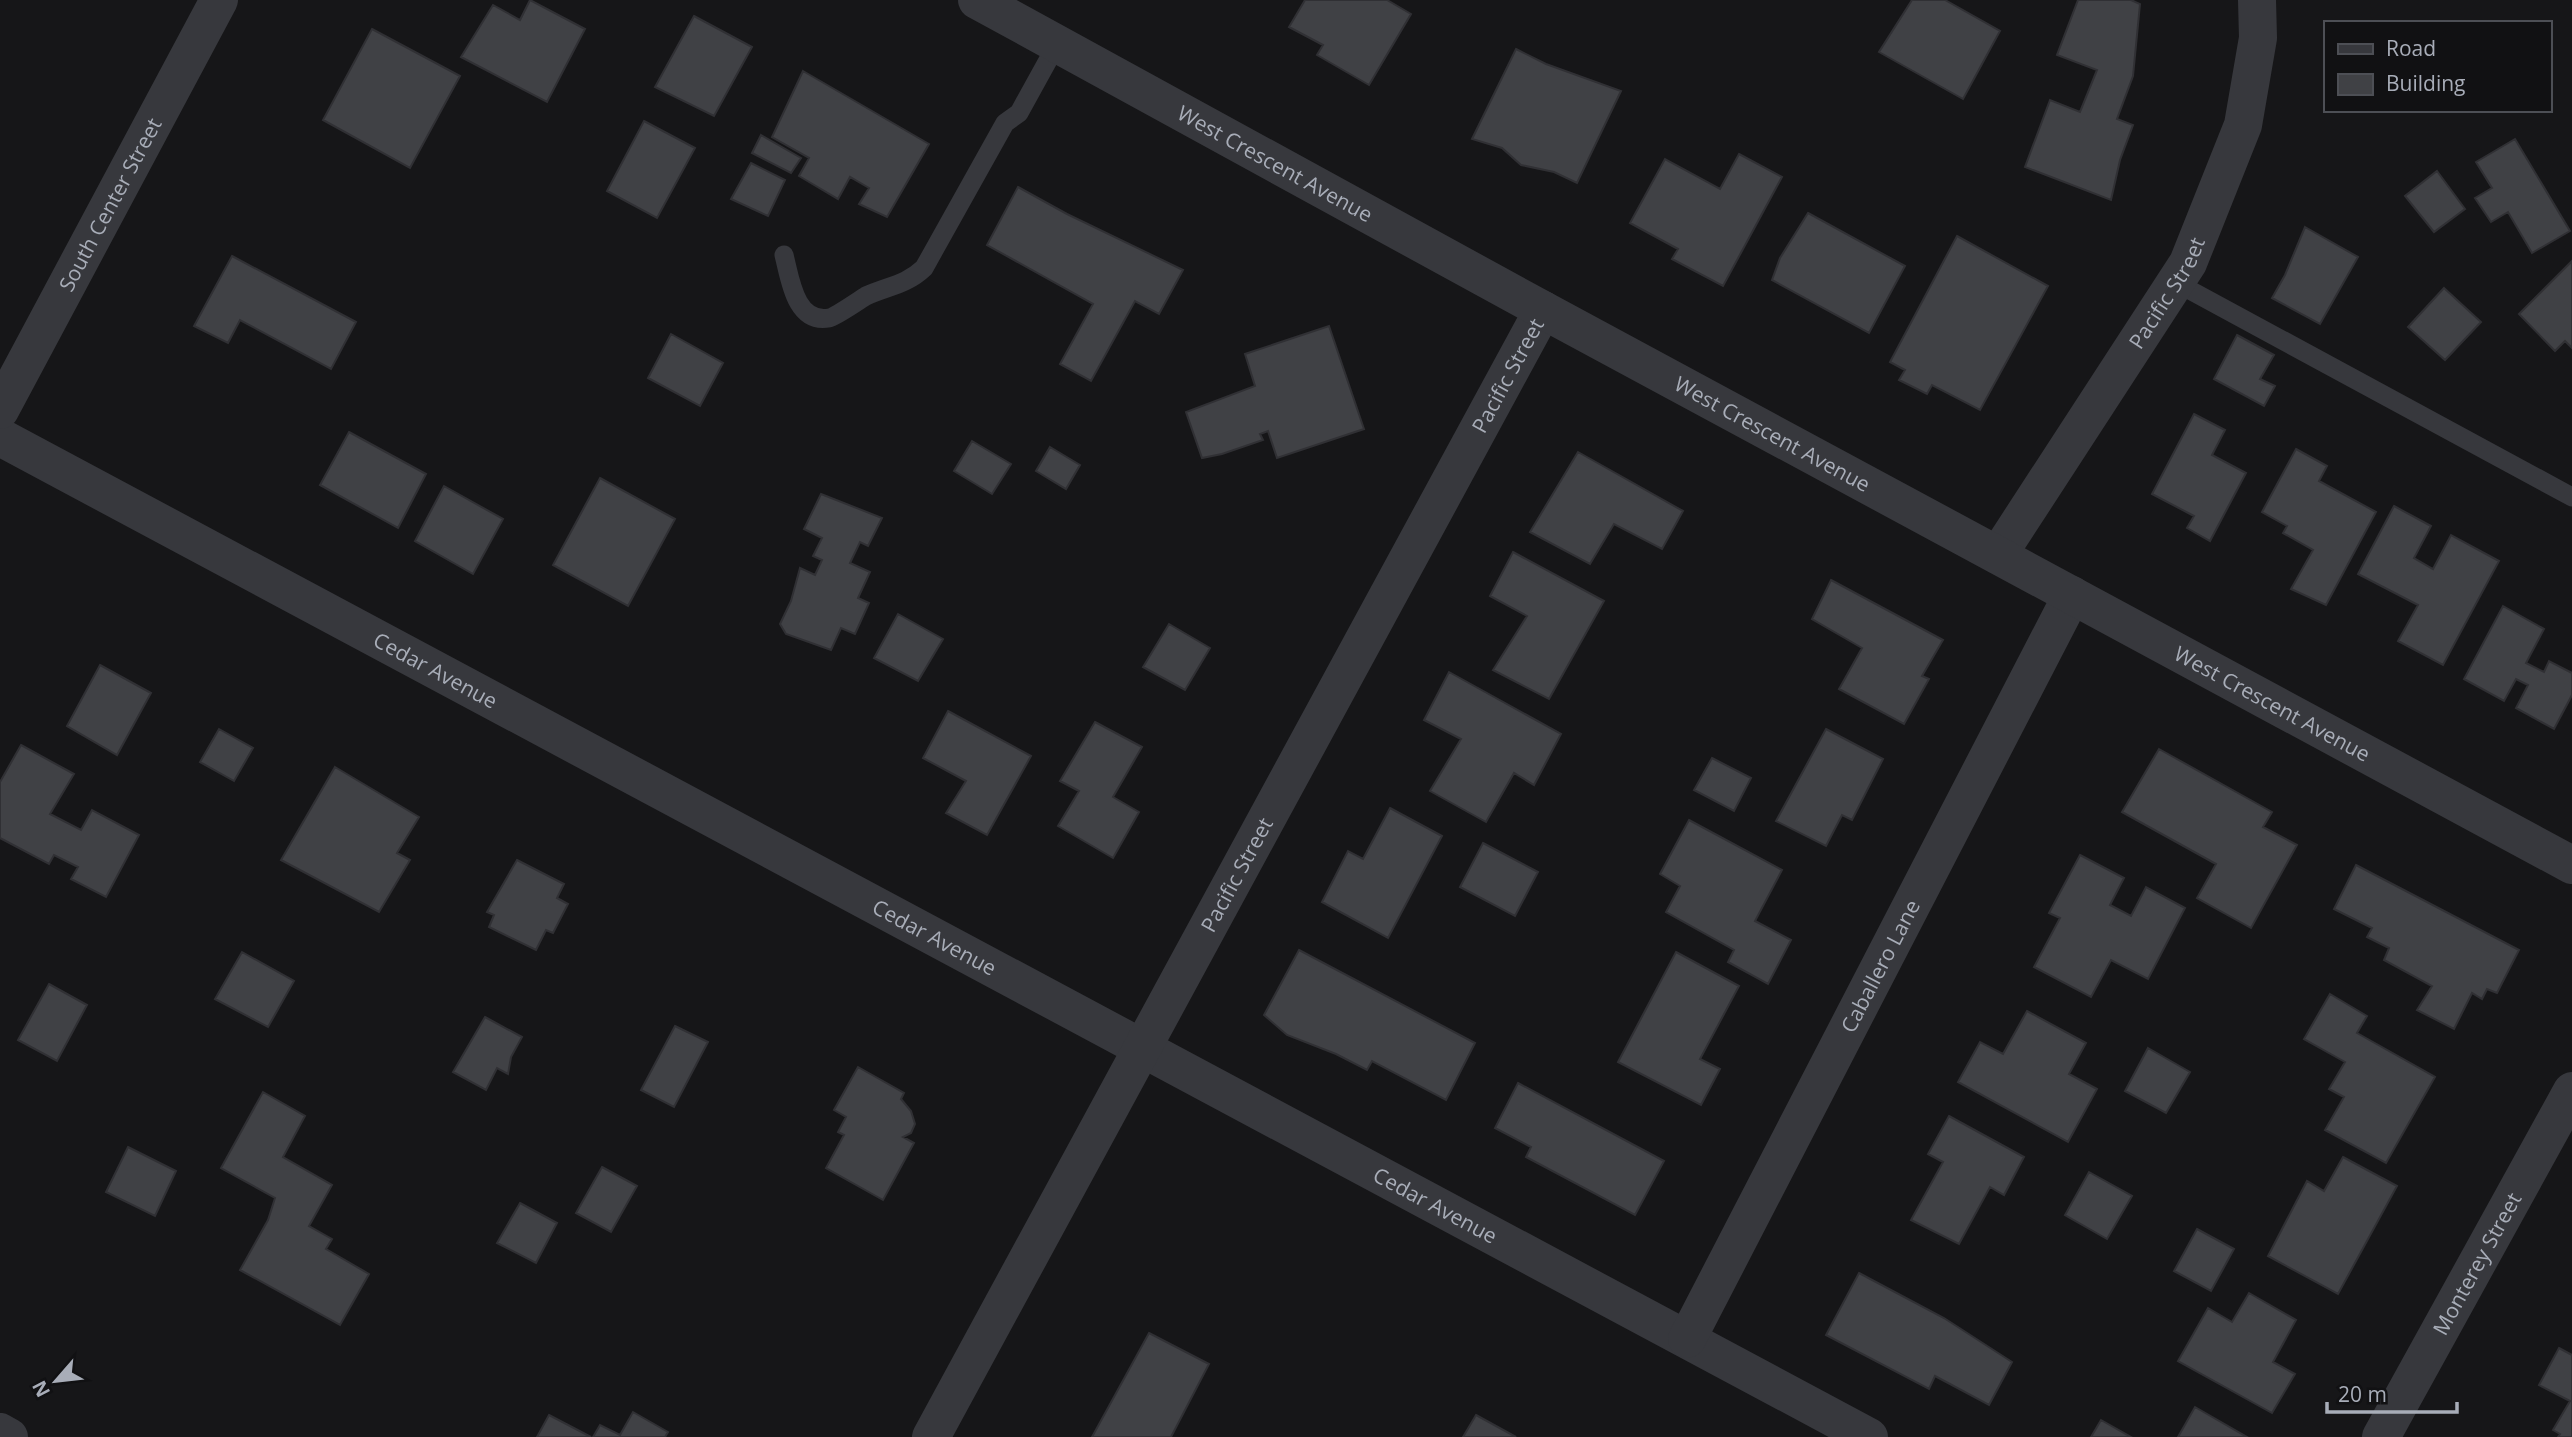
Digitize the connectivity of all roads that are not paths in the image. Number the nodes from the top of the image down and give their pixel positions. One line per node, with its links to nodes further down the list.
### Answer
1 (219, 0): 8 (street, South Center Street)
2 (977, 0): 4 (street, West Crescent Avenue)
3 (2257, 0): 6 (street, Pacific Street)
4 (1057, 44): 5 (lane); 7 (street, West Crescent Avenue)
5 (784, 255)
6 (2175, 282): 10 (lane); 11 (street, Pacific Street)
7 (1543, 310): 11 (street, West Crescent Avenue); 14 (street, Pacific Street)
8 (0, 411)
9 (0, 437): 14 (street, Cedar Avenue)
10 (2572, 497)
11 (1998, 555): 12 (street, West Crescent Avenue)
12 (2072, 595): 13 (street, West Crescent Avenue); 16 (street, Caballero Lane)
13 (2572, 864)
14 (1142, 1049): 16 (street, Cedar Avenue); 19 (street, Pacific Street)
15 (2572, 1091): 21 (street, Monterey Street)
16 (1687, 1339): 20 (street, Cedar Avenue)
17 (0, 1432): 18 (street)
18 (9, 1437)
19 (931, 1437)
20 (1869, 1437)
21 (2381, 1437)

